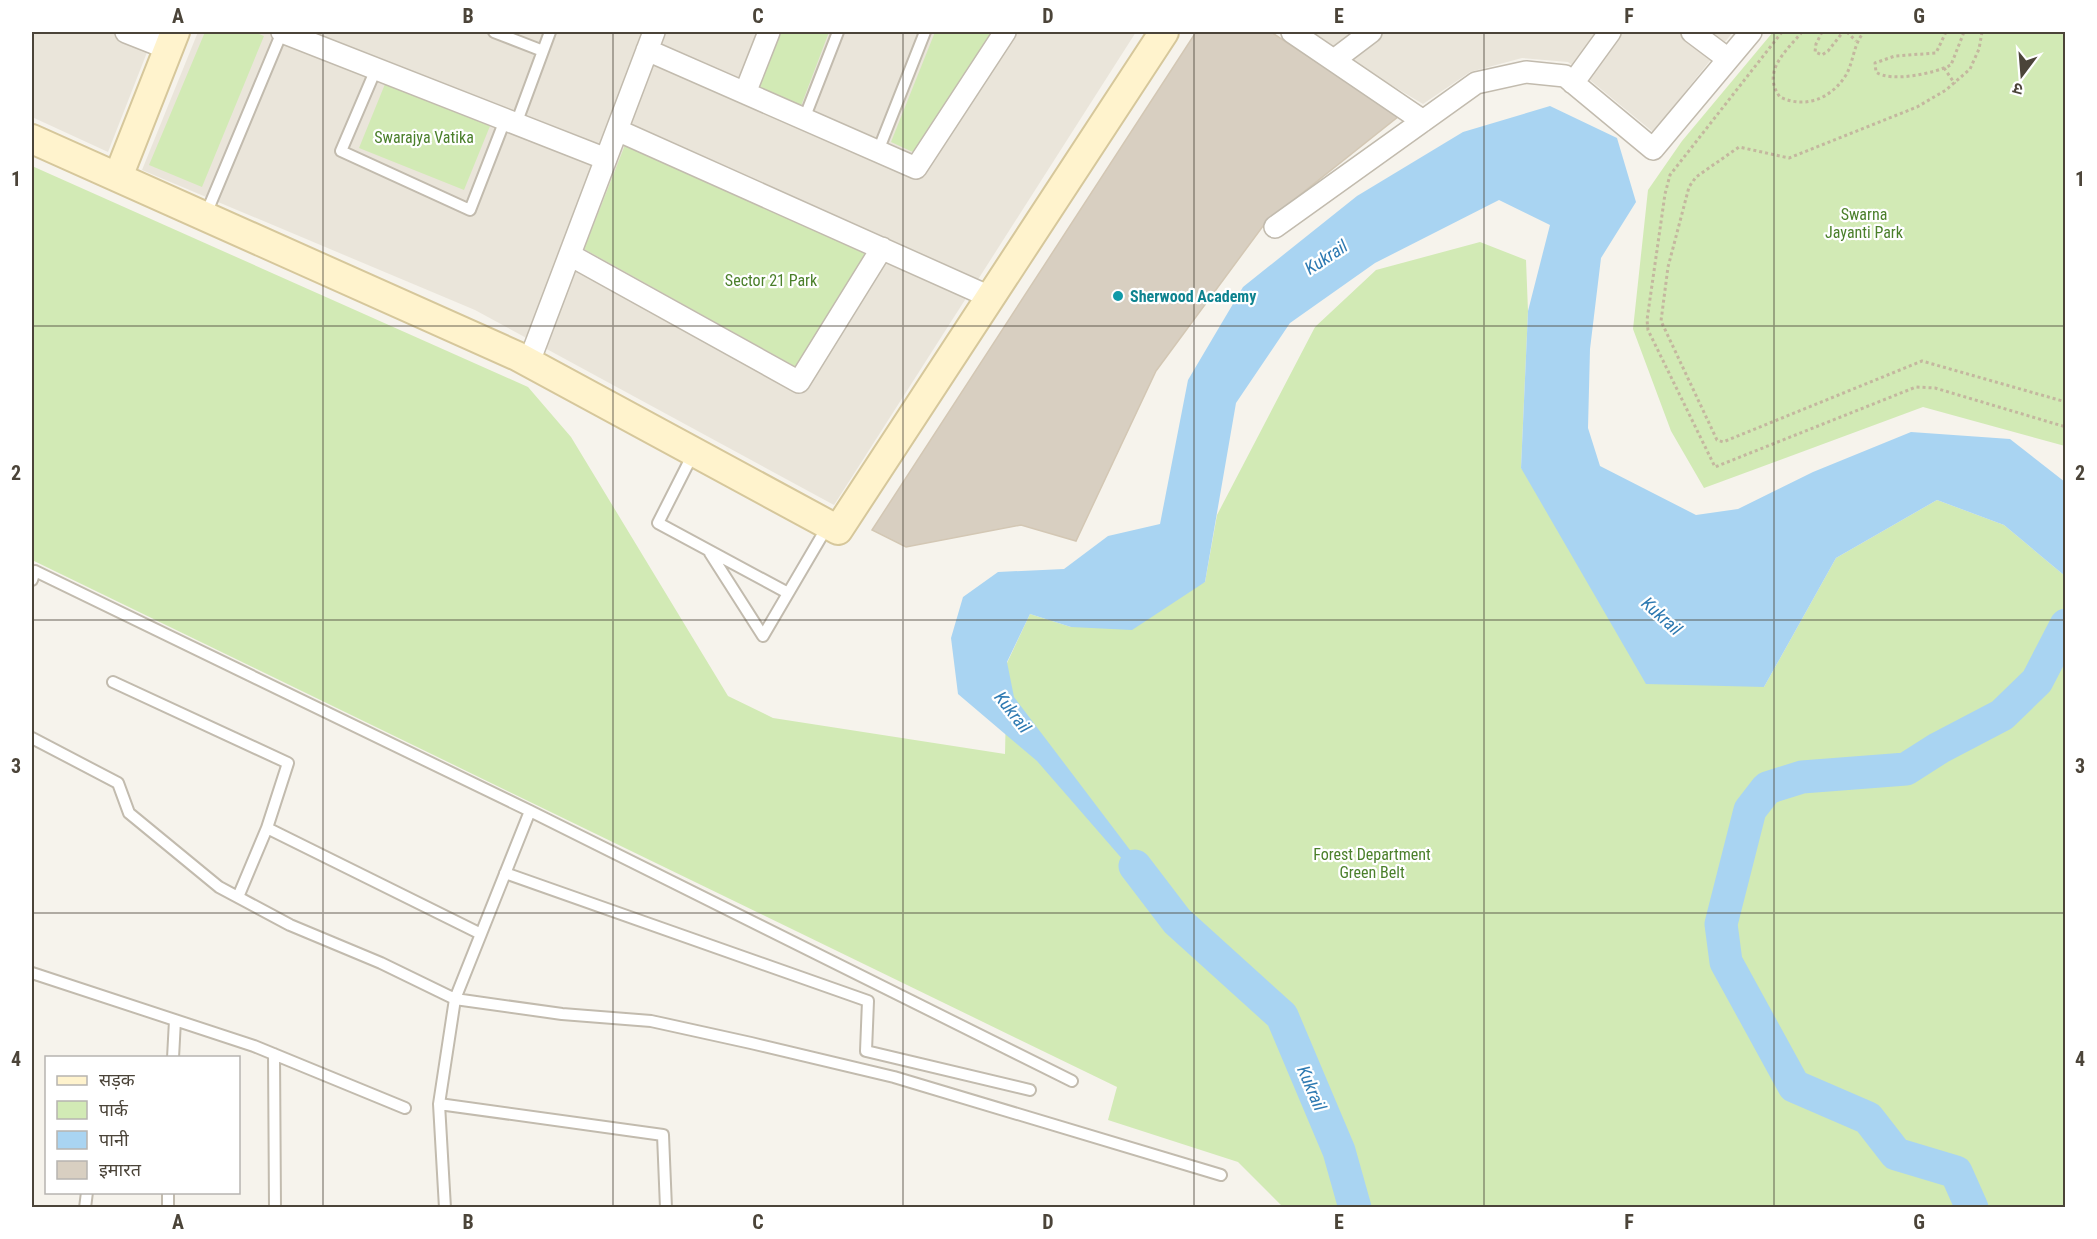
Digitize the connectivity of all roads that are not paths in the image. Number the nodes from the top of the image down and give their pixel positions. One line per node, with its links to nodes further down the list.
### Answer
1 (126, 32): 15 (street)
2 (282, 32): 20 (street); 31 (lane)
3 (494, 32): 17 (lane)
4 (550, 32): 17 (lane)
5 (769, 32): 22 (street)
6 (838, 32): 23 (lane)
7 (926, 32): 28 (lane)
8 (1005, 32): 28 (street)
9 (1164, 32): 35 (street)
10 (1292, 32): 19 (street)
11 (1371, 32): 19 (street)
12 (1610, 32): 21 (street)
13 (1692, 32): 18 (street)
14 (1751, 32): 18 (street)
15 (172, 40): 30 (street)
16 (651, 41): 22 (street); 26 (street)
17 (543, 51): 25 (lane)
18 (1728, 59): 21 (street)
19 (1334, 60): 24 (street)
20 (376, 69): 25 (street); 25 (lane)
21 (1573, 83): 24 (street)
22 (745, 93): 23 (street)
23 (804, 119): 28 (street)
24 (1423, 121): 32 (street)
25 (511, 122): 29 (street)
26 (617, 130): 29 (street); 33 (street)
27 (32, 139): 30 (street)
28 (878, 151)
29 (606, 159): 34 (street)
30 (118, 177): 31 (street)
31 (205, 216): 36 (street)
32 (1275, 227)
33 (882, 248): 34 (street); 35 (street)
34 (570, 255): 36 (street)
35 (990, 297): 38 (street)
36 (529, 362): 37 (street)
37 (694, 452): 38 (street); 39 (lane)
38 (829, 525): 41 (lane)
39 (710, 552): 41 (lane); 41 (lane)
40 (32, 580): 44 (lane)
41 (788, 593)
42 (113, 682): 45 (lane)
43 (32, 738): 47 (lane)
44 (530, 811): 46 (lane); 54 (lane)
45 (267, 828): 47 (lane); 48 (lane)
46 (505, 873): 48 (lane); 55 (lane)
47 (238, 897): 50 (lane)
48 (481, 934): 50 (lane)
49 (32, 973): 51 (lane)
50 (456, 999): 56 (lane); 58 (lane)
51 (175, 1020): 52 (lane); 53 (lane)
52 (274, 1054): 57 (lane); 59 (lane)
53 (173, 1056)
54 (1072, 1081)
55 (1030, 1090)
56 (439, 1104): 60 (lane); 61 (lane)
57 (405, 1107)
58 (1221, 1175)
59 (276, 1208)
60 (445, 1208)
61 (666, 1208)

